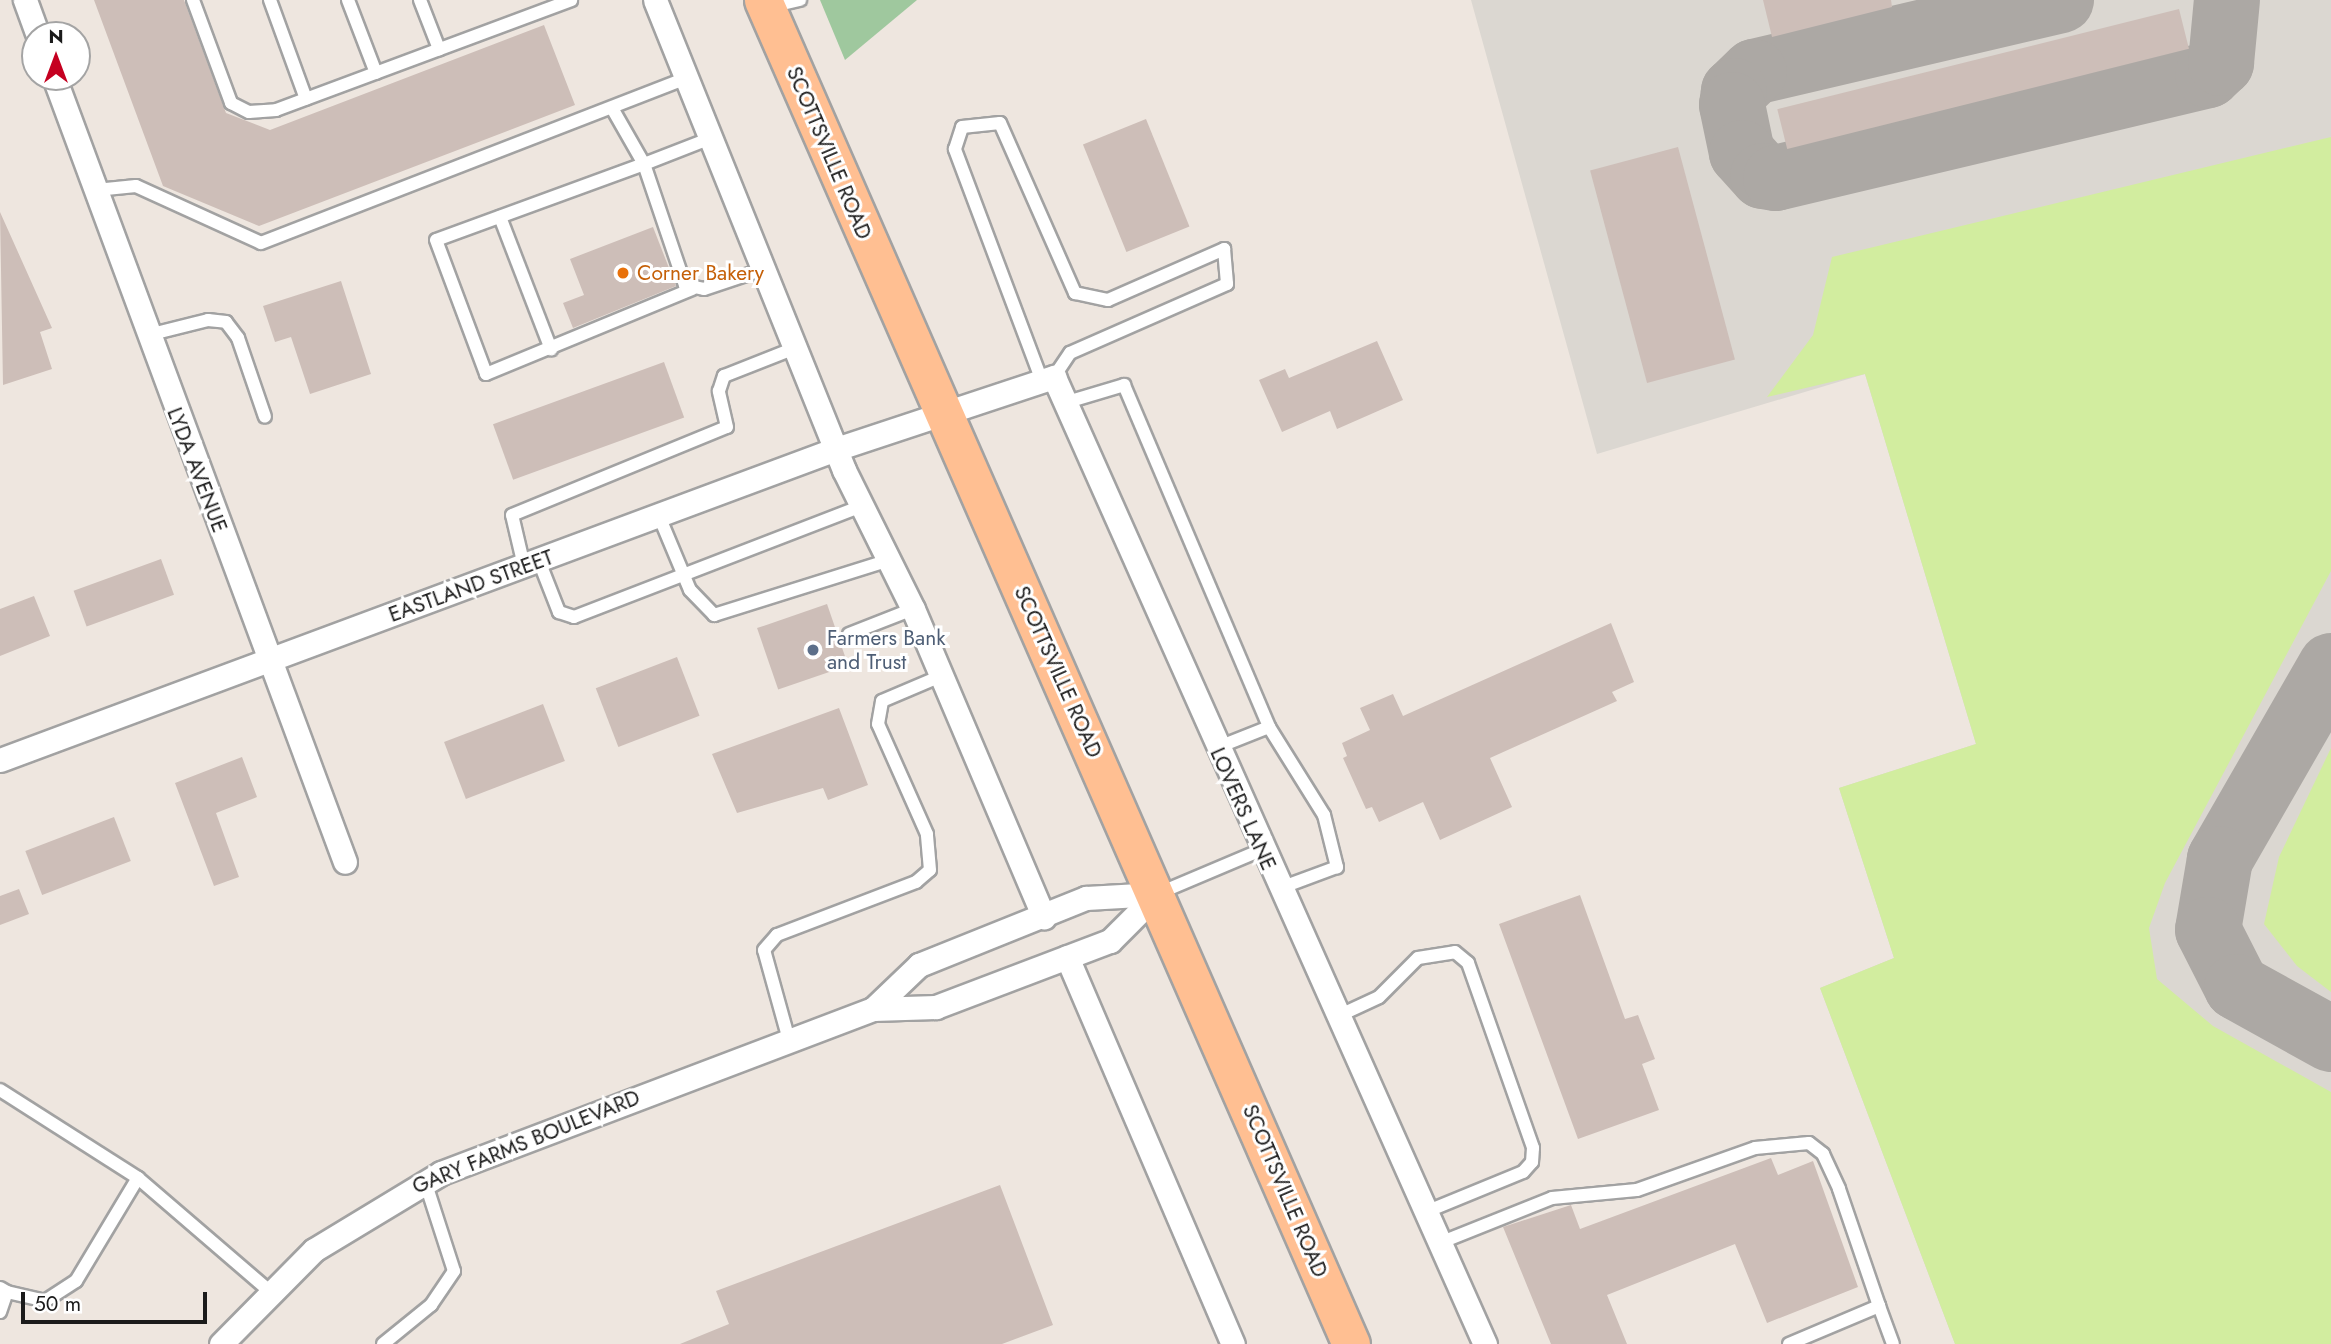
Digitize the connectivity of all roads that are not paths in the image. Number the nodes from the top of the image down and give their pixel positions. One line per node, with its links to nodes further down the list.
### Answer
1 (25, 0): 9 (street)
2 (193, 0): 14 (lane)
3 (270, 0): 14 (lane)
4 (348, 0): 11 (lane)
5 (420, 0): 10 (lane)
6 (571, 0): 10 (lane)
7 (655, 0): 12 (street)
8 (776, 2): 27 (main road, SCOTTSVILLE ROAD)
9 (33, 21)
10 (439, 49): 11 (lane)
11 (376, 73): 14 (lane)
12 (687, 78): 15 (lane); 16 (street)
13 (59, 91): 18 (street, LYDA AVENUE)
14 (306, 99)
15 (612, 108): 17 (lane); 18 (lane)
16 (711, 138): 17 (lane); 20 (street)
17 (644, 164): 19 (lane); 21 (lane)
18 (96, 190): 22 (street, LYDA AVENUE)
19 (500, 217): 24 (lane); 24 (lane)
20 (764, 269): 21 (lane); 23 (street)
21 (692, 289): 24 (lane)
22 (148, 335): 28 (lane); 37 (street, LYDA AVENUE)
23 (796, 348): 29 (street); 33 (lane)
24 (551, 349)
25 (1048, 379): 25 (lane); 26 (street, LOVERS LANE); 27 (street)
26 (1063, 403): 39 (lane); 40 (street, LOVERS LANE)
27 (943, 411): 29 (street, EASTLAND STREET); 45 (main road, SCOTTSVILLE ROAD)
28 (265, 417)
29 (836, 449): 30 (street); 31 (street, EASTLAND STREET)
30 (861, 506): 32 (street); 34 (lane)
31 (659, 516): 33 (street, EASTLAND STREET); 34 (lane)
32 (889, 560): 34 (lane); 35 (street)
33 (531, 563): 34 (lane); 37 (street, EASTLAND STREET)
34 (682, 571)
35 (913, 609): 36 (lane); 38 (street)
36 (849, 634)
37 (269, 661): 41 (street, EASTLAND STREET); 43 (street, LYDA AVENUE)
38 (941, 676): 46 (street); 50 (lane)
39 (1269, 726): 40 (lane); 44 (lane)
40 (1216, 748): 42 (street, LOVERS LANE)
41 (0, 760)
42 (1261, 850): 44 (street, LOVERS LANE); 45 (lane)
43 (345, 862)
44 (1278, 889): 49 (street, LOVERS LANE)
45 (1157, 894): 46 (street, GARY FARMS BOULEVARD); 47 (street, GARY FARMS BOULEVARD); 63 (main road, SCOTTSVILLE ROAD)
46 (1044, 917): 48 (street, GARY FARMS BOULEVARD)
47 (1067, 957): 48 (street, GARY FARMS BOULEVARD); 62 (street)
48 (873, 1009): 50 (street, GARY FARMS BOULEVARD)
49 (1335, 1017): 54 (street, LOVERS LANE); 54 (lane)
50 (789, 1040): 53 (street, GARY FARMS BOULEVARD)
51 (0, 1090): 52 (lane)
52 (138, 1178): 56 (lane); 57 (lane)
53 (425, 1181): 57 (street, GARY FARMS BOULEVARD); 61 (lane)
54 (1423, 1213): 55 (street, LOVERS LANE)
55 (1437, 1244): 58 (lane); 64 (street, LOVERS LANE)
56 (3, 1290): 59 (lane)
57 (268, 1290): 60 (street, GARY FARMS BOULEVARD)
58 (1879, 1306): 65 (lane); 66 (lane)
59 (0, 1312)
60 (221, 1344)
61 (383, 1344)
62 (1233, 1344)
63 (1351, 1344)
64 (1485, 1344)
65 (1789, 1344)
66 (1894, 1344)

